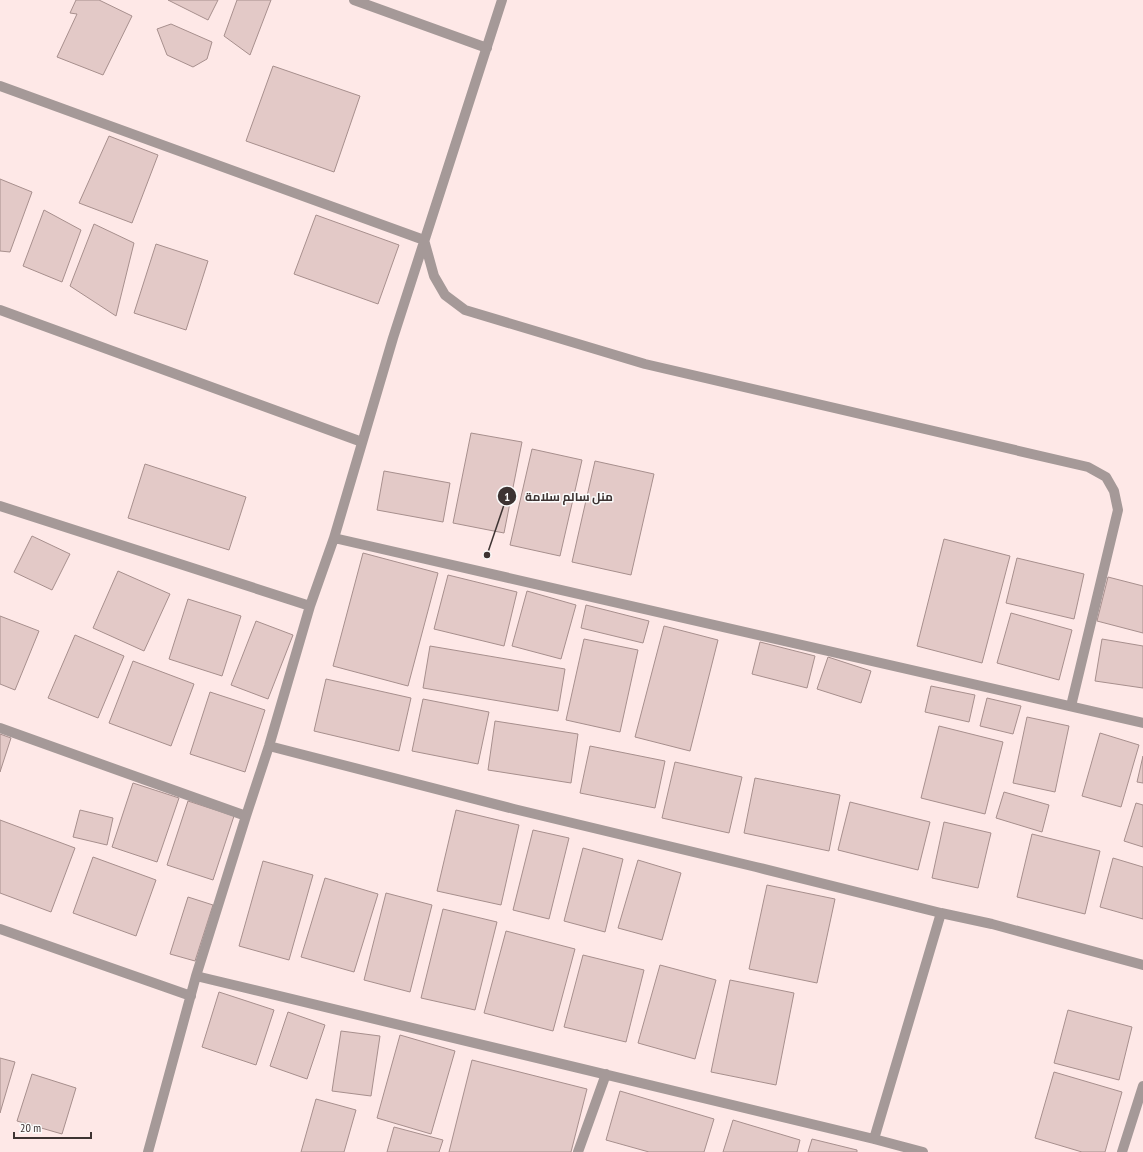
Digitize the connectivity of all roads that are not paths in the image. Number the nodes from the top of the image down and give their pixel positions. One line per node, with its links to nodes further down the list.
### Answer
1 (354, 0): 3 (street)
2 (502, 0): 3 (street)
3 (487, 48): 5 (street)
4 (0, 86): 5 (street)
5 (424, 240): 7 (street); 11 (street)
6 (0, 310): 7 (street)
7 (362, 442): 9 (street)
8 (0, 506): 10 (street)
9 (334, 538): 10 (street); 11 (street)
10 (310, 606): 14 (street)
11 (1071, 706): 12 (street)
12 (1143, 723)
13 (0, 728): 15 (street)
14 (269, 746): 15 (street); 16 (street)
15 (246, 816): 19 (street)
16 (941, 913): 18 (street); 23 (street)
17 (0, 929): 20 (street)
18 (1143, 965)
19 (196, 976): 20 (street); 21 (street)
20 (190, 996): 24 (street)
21 (606, 1074): 23 (street); 25 (street)
22 (1143, 1086): 27 (street)
23 (874, 1139): 26 (street)
24 (148, 1152)
25 (578, 1152)
26 (923, 1152)
27 (1122, 1152)

